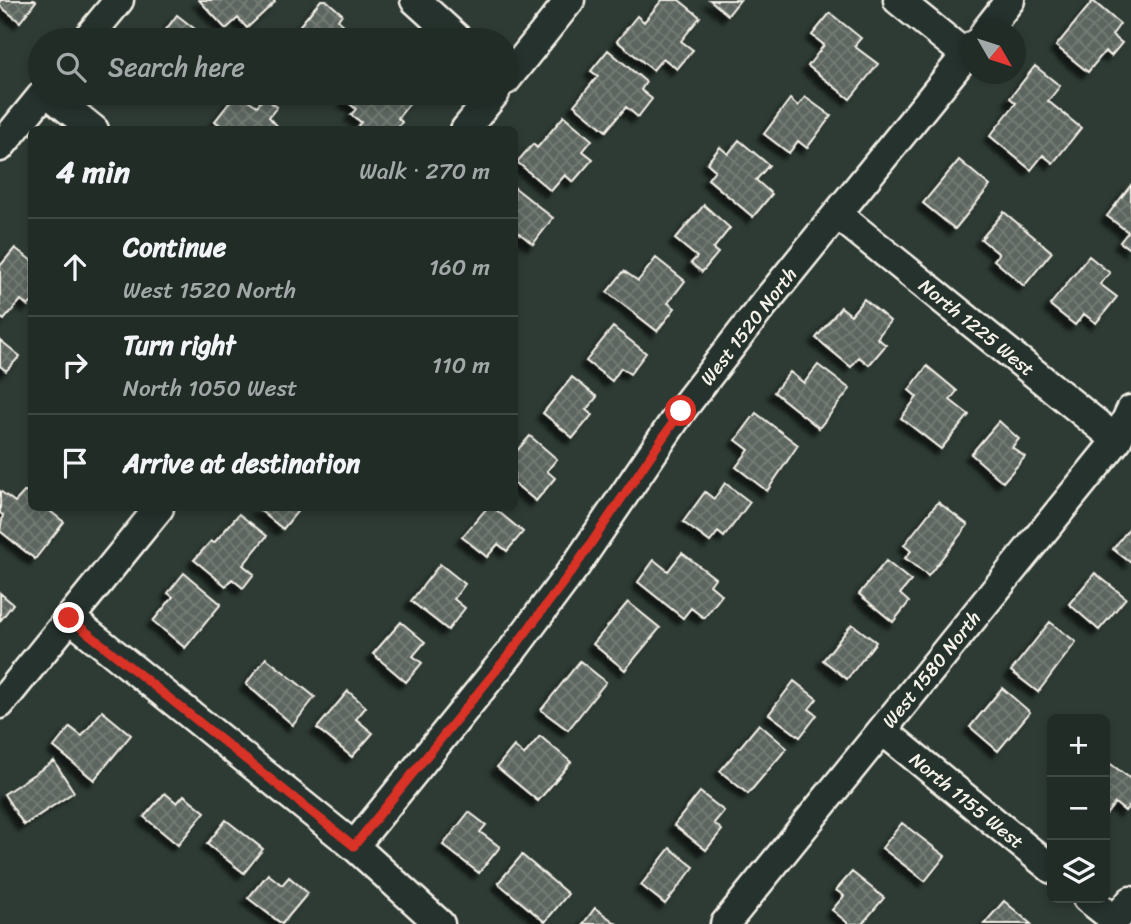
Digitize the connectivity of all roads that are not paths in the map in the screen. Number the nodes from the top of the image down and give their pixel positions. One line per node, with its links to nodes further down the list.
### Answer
1 (118, 0): 7 (street)
2 (415, 0): 8 (street)
3 (570, 0): 11 (street)
4 (898, 0): 9 (street)
5 (1010, 0): 6 (street)
6 (994, 21)
7 (96, 28)
8 (446, 28)
9 (963, 45)
10 (963, 59): 18 (street, West 1520 North)
11 (518, 64)
12 (36, 105): 17 (street)
13 (62, 105): 15 (street)
14 (485, 105): 16 (street)
15 (89, 126)
16 (468, 126)
17 (0, 147)
18 (837, 214): 20 (street, North 1225 West); 25 (street, West 1520 North)
19 (1131, 410): 20 (street, West 1580 North)
20 (1117, 440): 24 (street, West 1580 North)
21 (157, 511): 22 (street)
22 (69, 618): 23 (street); 25 (street)
23 (0, 704)
24 (882, 730): 26 (street, North 1155 West); 30 (street, West 1580 North)
25 (354, 846): 29 (street)
26 (1047, 865)
27 (1096, 903): 28 (street)
28 (1119, 915)
29 (440, 924)
30 (725, 924)

